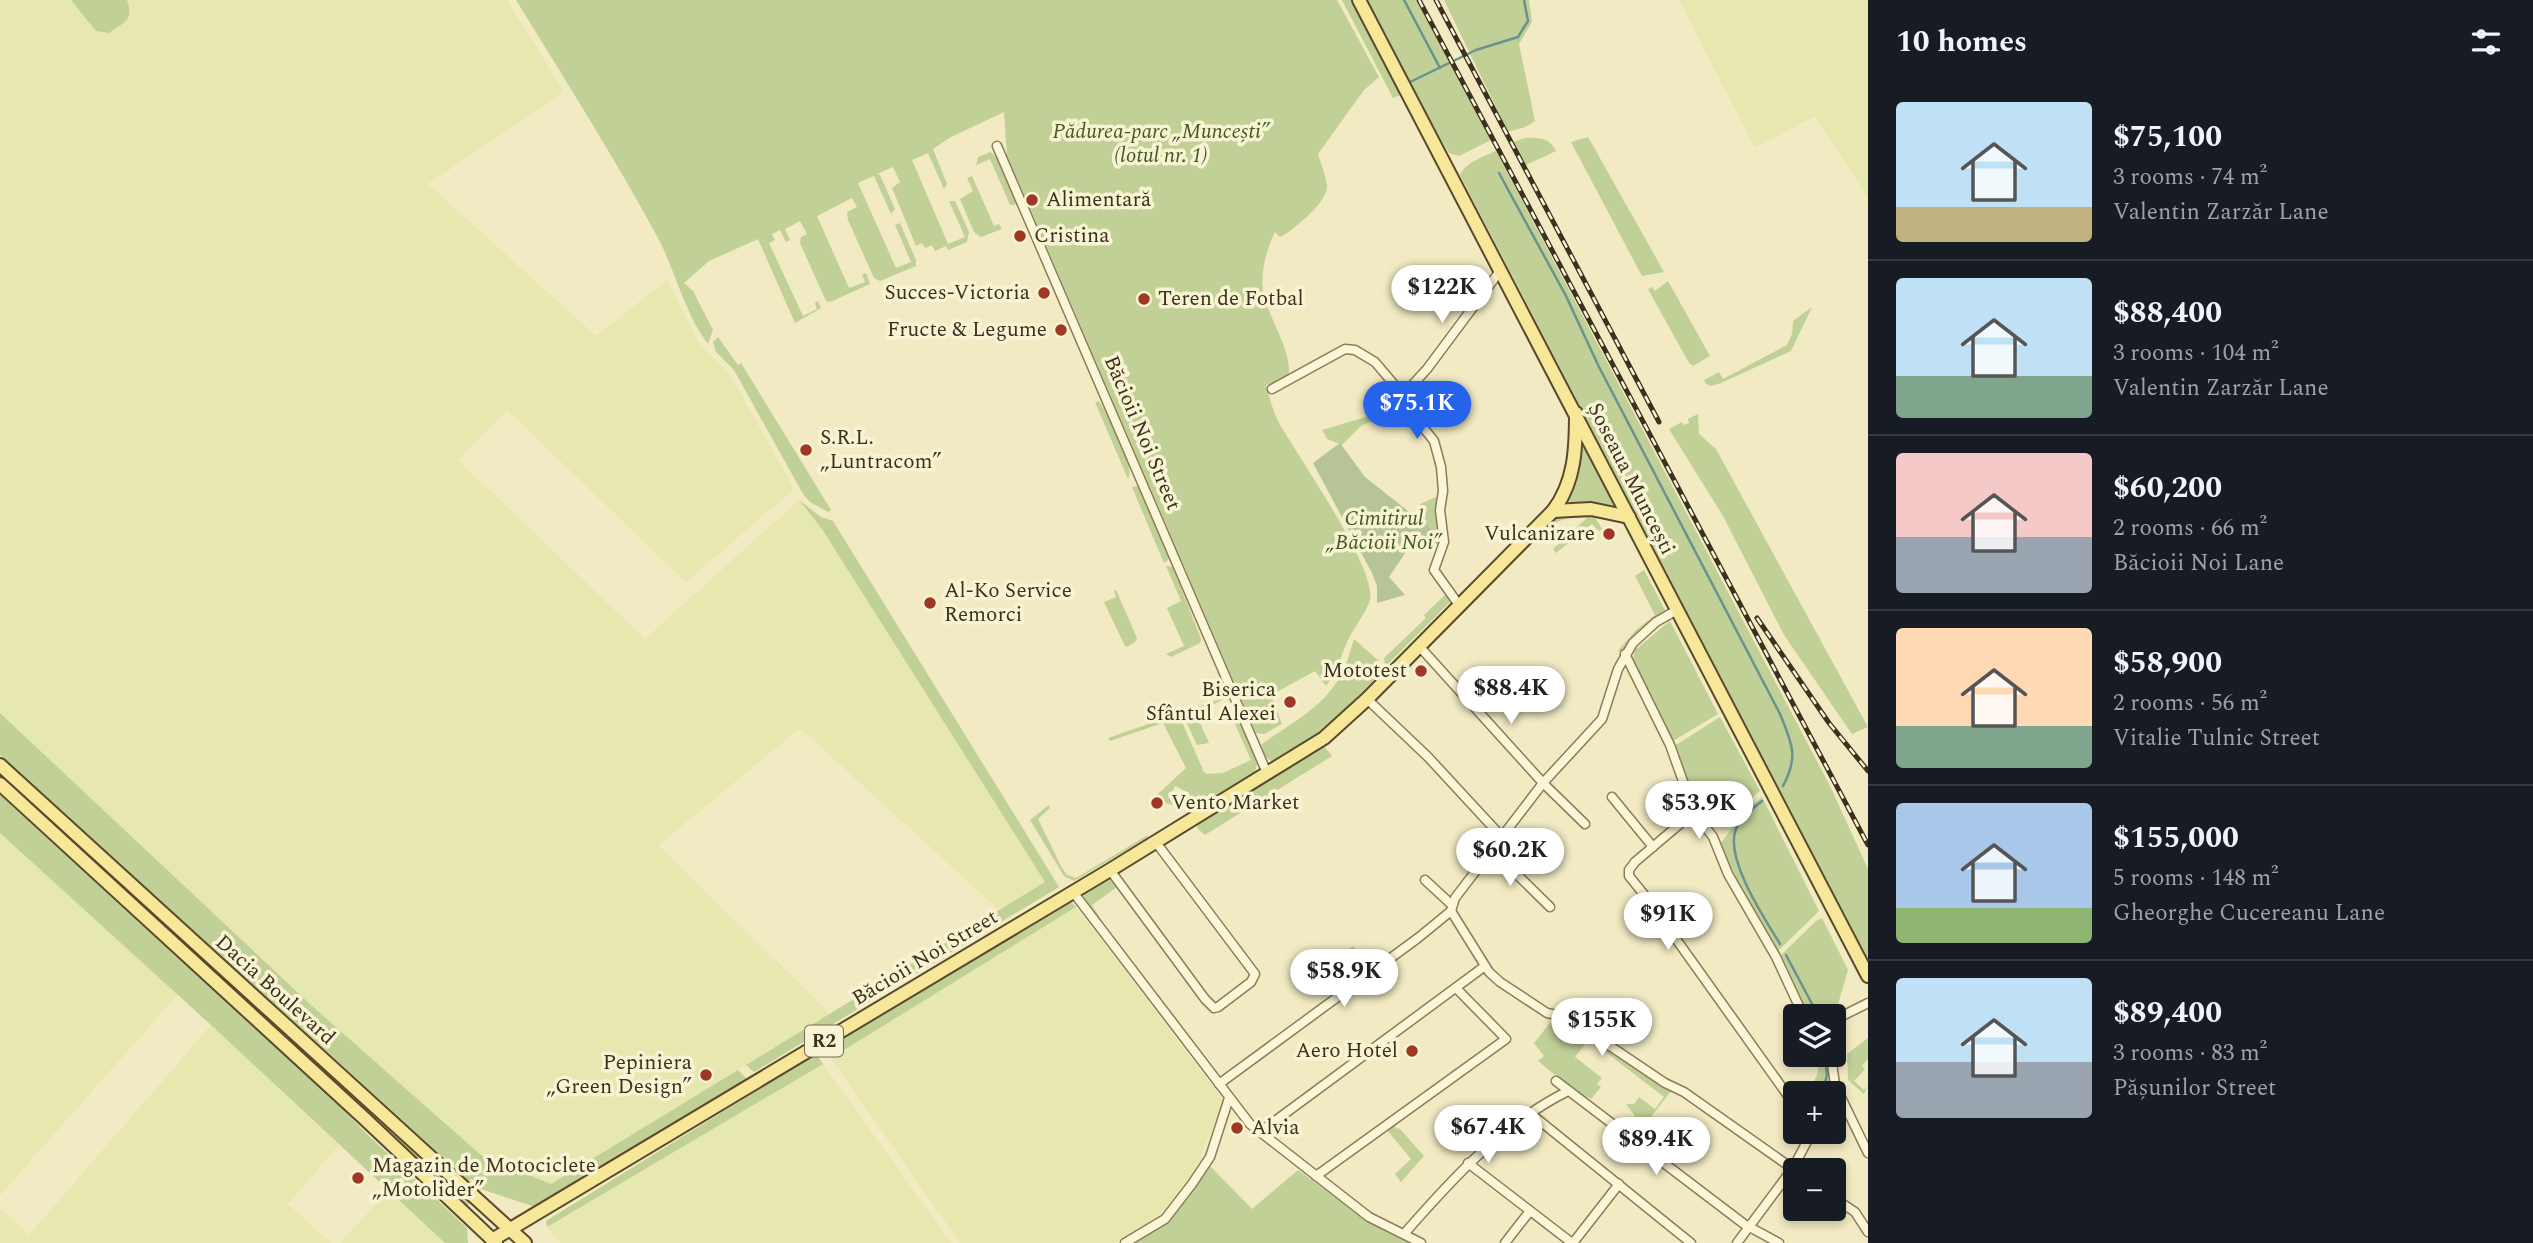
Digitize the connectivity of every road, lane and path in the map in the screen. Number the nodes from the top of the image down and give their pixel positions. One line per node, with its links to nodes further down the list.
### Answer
1 (1359, 0): 3 (main road, Șoseaua Muncești / R2)
2 (997, 146): 15 (street, Băcioii Noi Street)
3 (1500, 271): 5 (street); 6 (main road, Șoseaua Muncești / R2)
4 (1272, 389): 5 (street)
5 (1403, 395): 9 (street)
6 (1576, 413): 7 (main road, Băcioii Noi Street / R2); 8 (main road, Șoseaua Muncești)
7 (1553, 511): 8 (main road); 9 (main road, Băcioii Noi Street / R2)
8 (1629, 517): 10 (main road, Șoseaua Muncești)
9 (1459, 606): 11 (main road, Băcioii Noi Street / R2)
10 (1677, 610): 12 (street); 31 (main road, Șoseaua Muncești)
11 (1419, 646): 13 (main road, Băcioii Noi Street / R2); 16 (street)
12 (1625, 654): 16 (street); 19 (street)
13 (1367, 699): 15 (main road, Băcioii Noi Street / R2); 21 (street)
14 (0, 765): 55 (main road, Dacia Boulevard)
15 (1268, 773): 22 (main road, Băcioii Noi Street / R2)
16 (1543, 783): 20 (street); 21 (street)
17 (0, 784): 58 (main road, Dacia Boulevard)
18 (1612, 797): 23 (street)
19 (1694, 812): 23 (street); 34 (street)
20 (1585, 824)
21 (1501, 836): 24 (street)
22 (1155, 841): 25 (main road, Băcioii Noi Street / R2); 25 (street)
23 (1653, 847): 40 (street)
24 (1491, 849): 28 (street); 29 (street)
25 (1110, 870): 27 (main road, Băcioii Noi Street / R2)
26 (1424, 880): 29 (street)
27 (1073, 892): 39 (street); 55 (main road, Băcioii Noi Street / R2)
28 (1550, 907)
29 (1451, 908): 30 (street); 39 (street)
30 (1485, 966): 32 (street); 47 (street)
31 (1868, 976)
32 (1456, 988): 36 (street); 45 (street)
33 (1868, 1003): 35 (street)
34 (1798, 1004)
35 (1846, 1014)
36 (1492, 1026): 37 (street); 37 (street)
37 (1493, 1048): 49 (street)
38 (1556, 1081): 41 (street)
39 (1219, 1084): 42 (street)
40 (1783, 1089)
41 (1568, 1091): 43 (street); 54 (street)
42 (1229, 1098): 45 (street); 60 (street)
43 (1530, 1113): 48 (street); 50 (street)
44 (1846, 1113): 46 (street)
45 (1260, 1132): 49 (street)
46 (1868, 1153)
47 (1783, 1162)
48 (1468, 1163): 53 (street); 57 (street)
49 (1316, 1176): 57 (street)
50 (1619, 1184): 63 (street); 64 (street)
51 (1783, 1185): 54 (street)
52 (1846, 1206): 56 (street)
53 (1530, 1211): 62 (street); 63 (street)
54 (1751, 1227): 65 (street); 66 (street)
55 (510, 1229): 58 (main road, Băcioii Noi Street / R2); 59 (main road, Dacia Boulevard)
56 (1868, 1232)
57 (1404, 1234): 61 (street)
58 (494, 1241)
59 (525, 1243)
60 (1125, 1243)
61 (1421, 1243)
62 (1505, 1243)
63 (1573, 1243)
64 (1691, 1243)
65 (1737, 1243)
66 (1779, 1243)

